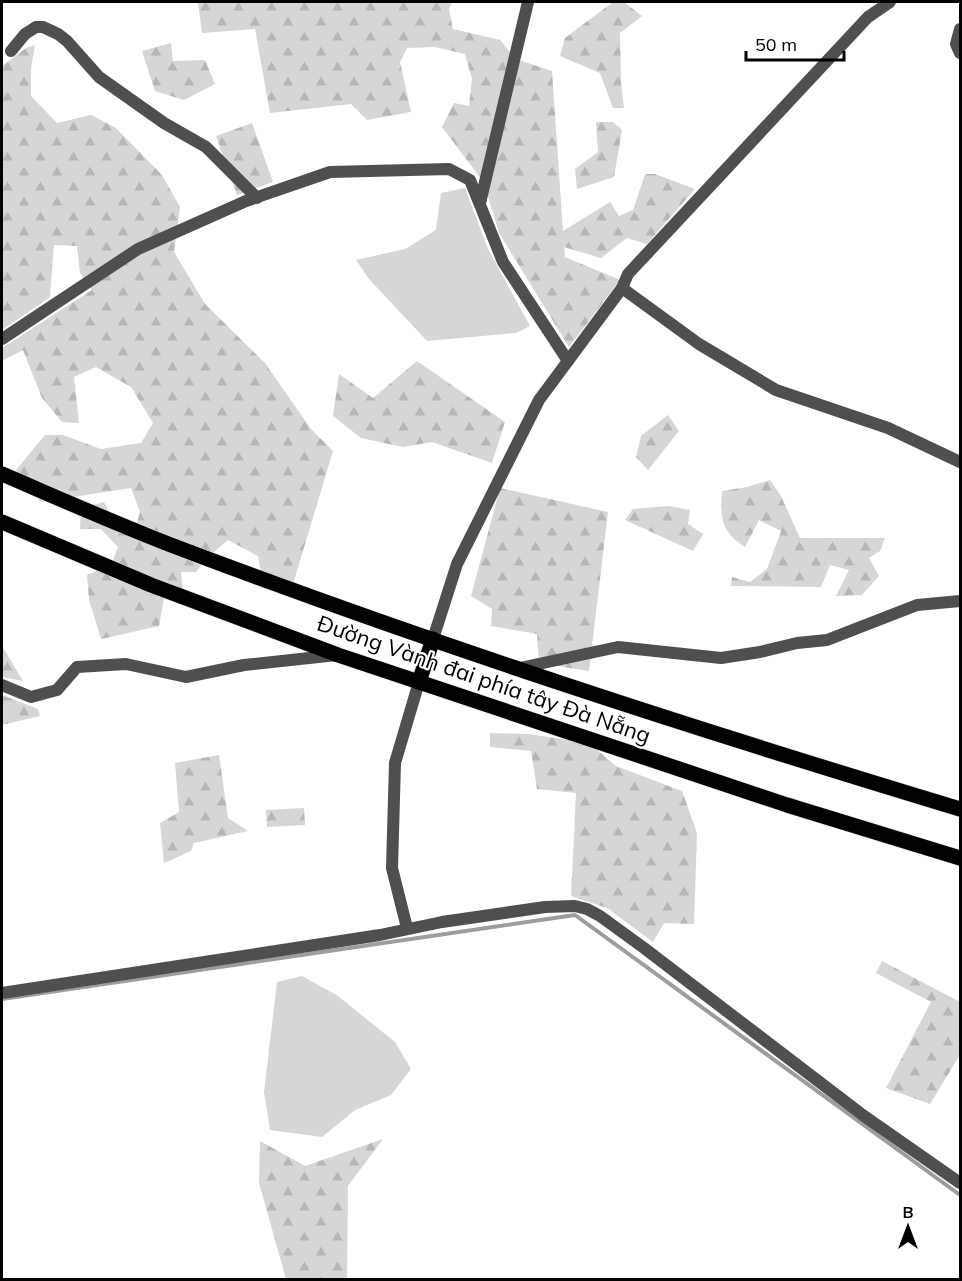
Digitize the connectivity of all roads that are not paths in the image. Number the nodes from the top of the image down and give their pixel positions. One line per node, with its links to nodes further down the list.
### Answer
1 (528, 2): 7 (street)
2 (890, 2): 8 (street)
3 (960, 29): 5 (street)
4 (11, 51): 6 (street)
5 (960, 53)
6 (257, 198): 7 (street); 9 (street)
7 (480, 203): 10 (street)
8 (622, 288): 10 (street); 11 (street)
9 (2, 339)
10 (568, 361): 15 (street)
11 (960, 462)
12 (2, 474): 15 (main road, Đường Vành đai phía tây Đà Nẵng)
13 (2, 522): 16 (main road, Đường Vành đai phía tây Đà Nẵng)
14 (960, 600): 17 (street)
15 (433, 639): 17 (main road, Đường Vành đai phía tây Đà Nẵng); 18 (main road)
16 (338, 655): 18 (main road, Đường Vành đai phía tây Đà Nẵng); 19 (street)
17 (514, 669): 20 (main road, Đường Vành đai phía tây Đà Nẵng)
18 (420, 682): 21 (main road, Đường Vành đai phía tây Đà Nẵng); 22 (street)
19 (2, 685)
20 (960, 809)
21 (960, 858)
22 (407, 928): 23 (street); 24 (street)
23 (2, 993)
24 (960, 1183)

